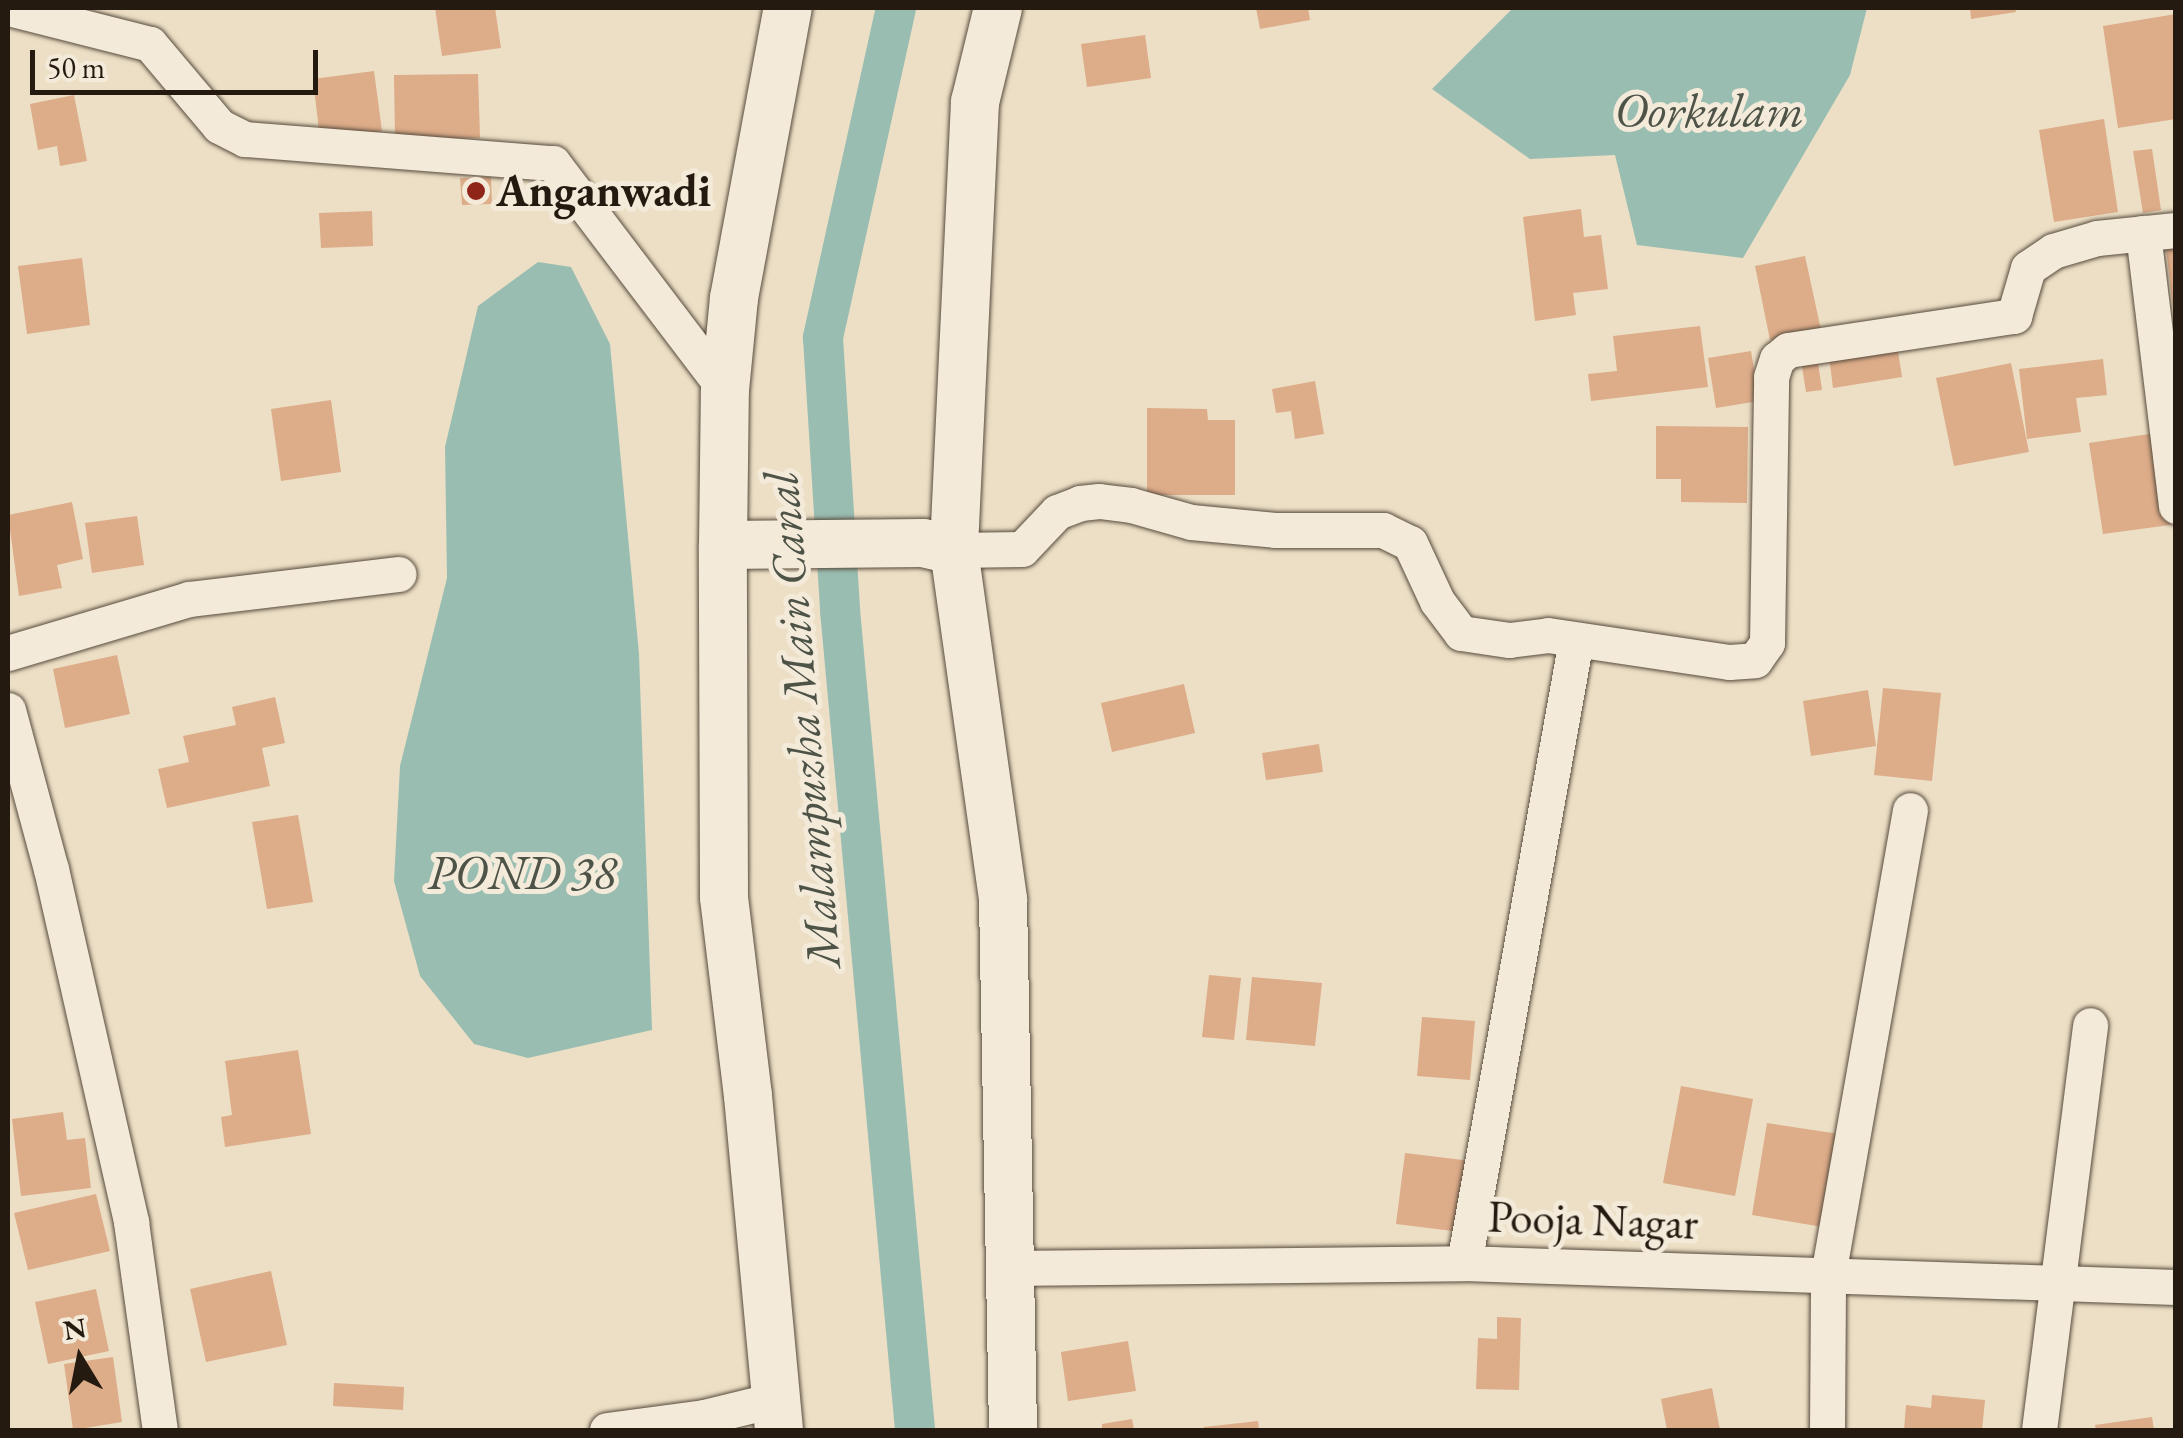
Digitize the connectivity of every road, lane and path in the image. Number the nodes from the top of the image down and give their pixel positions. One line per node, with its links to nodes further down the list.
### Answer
1 (8, 8): 5 (street)
2 (788, 8): 5 (street)
3 (998, 8): 8 (street)
4 (2160, 231): 6 (street); 10 (street)
5 (725, 390): 7 (street)
6 (2176, 506)
7 (742, 545): 8 (street); 20 (street)
8 (954, 550): 10 (street); 16 (street)
9 (399, 574): 11 (street)
10 (1576, 640): 15 (street)
11 (8, 653)
12 (8, 710): 21 (street)
13 (1910, 810): 17 (street)
14 (2090, 1025): 18 (street)
15 (1464, 1263): 16 (street, Pooja Nagar); 17 (street, Pooja Nagar)
16 (1007, 1268): 23 (street)
17 (1828, 1275): 18 (street, Pooja Nagar); 24 (street)
18 (2054, 1283): 19 (street, Pooja Nagar); 25 (street)
19 (2176, 1287)
20 (778, 1415): 22 (street)
21 (160, 1430)
22 (607, 1430)
23 (1013, 1430)
24 (1827, 1430)
25 (2039, 1430)

